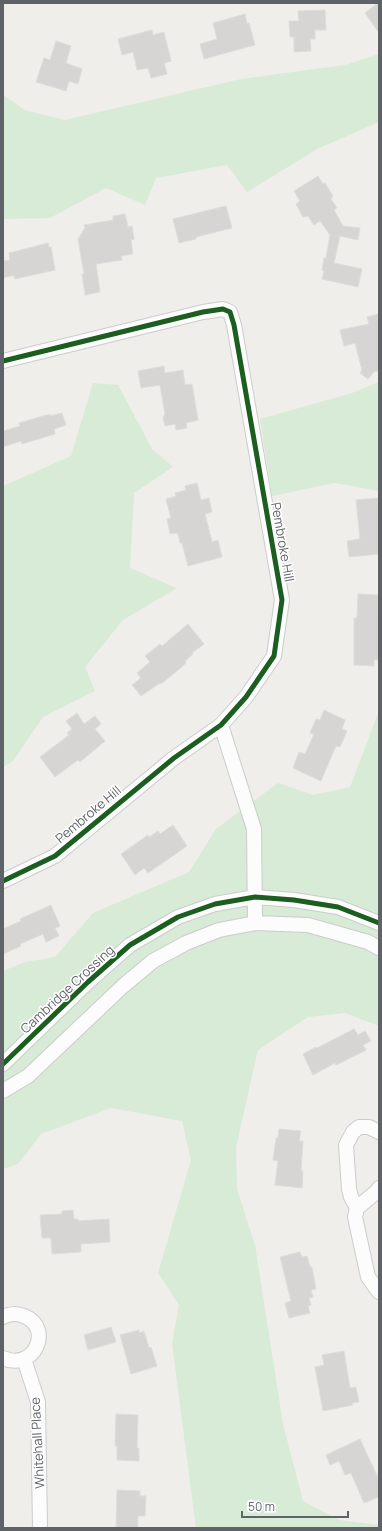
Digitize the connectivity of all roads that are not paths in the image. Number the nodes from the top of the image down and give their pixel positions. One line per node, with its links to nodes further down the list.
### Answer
1 (3, 361): 2 (street, Pembroke Hill)
2 (221, 725): 3 (street, Pembroke Hill); 4 (street)
3 (3, 881)
4 (255, 896): 5 (street); 6 (street, Cambridge Crossing); 8 (street, Cambridge Crossing)
5 (255, 923): 7 (street); 9 (street)
6 (379, 923)
7 (379, 948)
8 (3, 1064)
9 (3, 1092)
10 (379, 1132): 12 (street)
11 (379, 1188): 12 (street)
12 (358, 1208): 13 (street)
13 (379, 1292)
14 (3, 1318): 16 (street)
15 (3, 1358): 16 (street)
16 (24, 1359): 17 (street, Whitehall Place)
17 (40, 1528)

